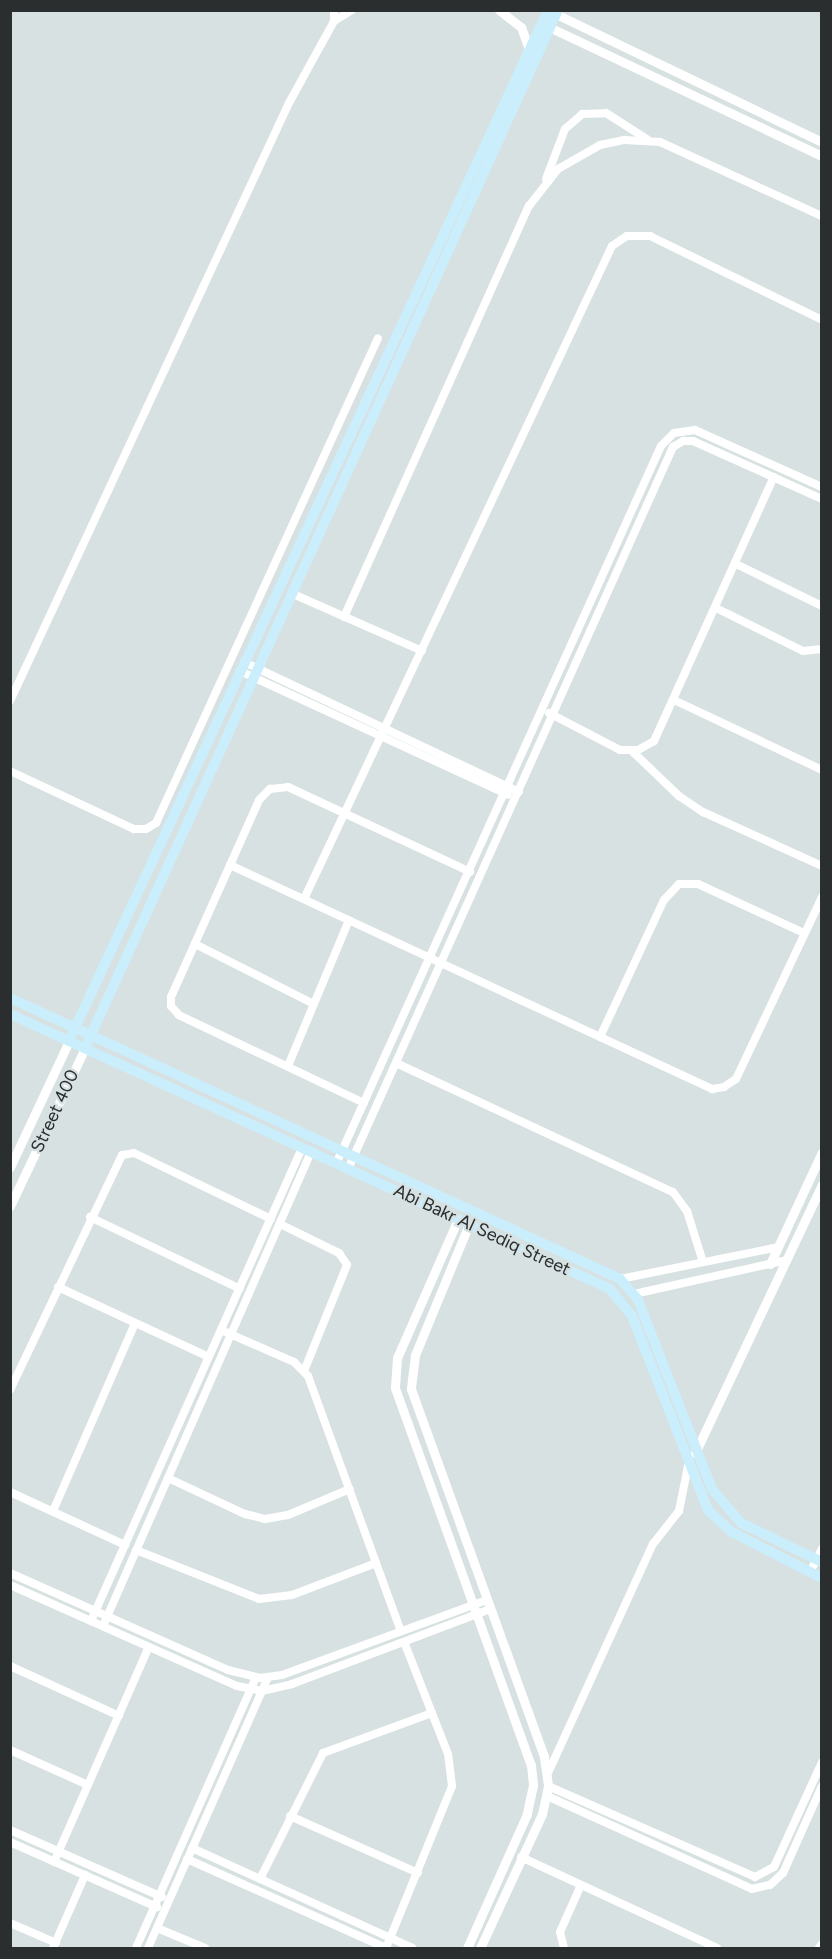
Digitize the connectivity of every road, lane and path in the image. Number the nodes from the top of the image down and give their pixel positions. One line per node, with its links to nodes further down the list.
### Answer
1 (334, 10): 6 (street)
2 (352, 10): 6 (street)
3 (499, 10): 5 (street)
4 (554, 12): 7 (main road); 8 (main road); 11 (street)
5 (513, 14): 8 (street)
6 (334, 21): 30 (street)
7 (549, 27): 9 (main road); 12 (street)
8 (529, 49): 9 (main road)
9 (510, 99): 21 (main road); 27 (main road)
10 (648, 140): 13 (street); 13 (street); 14 (street)
11 (822, 142)
12 (822, 156)
13 (545, 182): 24 (street)
14 (822, 216)
15 (822, 320): 26 (street)
16 (378, 338): 36 (street)
17 (774, 477): 19 (street); 20 (street); 32 (street)
18 (822, 488): 31 (street)
19 (822, 500)
20 (736, 564): 22 (street); 23 (street)
21 (293, 594): 24 (street); 28 (main road)
22 (822, 606)
23 (716, 608): 25 (street); 29 (street)
24 (344, 617): 26 (street)
25 (822, 649)
26 (422, 651): 33 (street)
27 (242, 667): 28 (street); 53 (main road)
28 (256, 674): 33 (street); 54 (main road)
29 (674, 700): 34 (street); 35 (street)
30 (10, 701)
31 (543, 710): 32 (street); 37 (street)
32 (554, 715): 34 (street); 38 (street)
33 (383, 733): 37 (street); 39 (street)
34 (632, 751): 41 (street)
35 (822, 770)
36 (10, 771)
37 (507, 790): 38 (street); 42 (street)
38 (517, 795): 49 (street)
39 (344, 813): 40 (street); 42 (street); 44 (street)
40 (230, 865): 44 (street); 47 (street)
41 (822, 866)
42 (470, 872): 48 (street)
43 (822, 897): 46 (street)
44 (304, 899): 45 (street)
45 (349, 920): 48 (street); 51 (street)
46 (804, 933): 55 (street); 55 (street)
47 (195, 944): 51 (street); 59 (street)
48 (430, 958): 49 (street); 60 (street)
49 (441, 963): 55 (street); 58 (street)
50 (10, 998): 53 (main road, Abi Bakr Al Sediq Street)
51 (314, 1004): 59 (street)
52 (10, 1014): 56 (main road, Abi Bakr Al Sediq Street)
53 (75, 1027): 54 (main road, Abi Bakr Al Sediq Street); 56 (main road)
54 (91, 1035): 57 (main road); 62 (main road, Abi Bakr Al Sediq Street)
55 (600, 1037)
56 (69, 1041): 57 (main road, Abi Bakr Al Sediq Street); 66 (street, Street 400)
57 (85, 1048): 61 (main road, Abi Bakr Al Sediq Street); 69 (street, Street 400)
58 (396, 1063): 64 (street); 78 (street)
59 (288, 1066): 60 (street)
60 (364, 1103): 62 (street)
61 (307, 1150): 65 (main road, Abi Bakr Al Sediq Street); 71 (street); 73 (street)
62 (342, 1150): 64 (main road, Abi Bakr Al Sediq Street); 65 (street)
63 (822, 1152): 76 (street)
64 (354, 1156): 67 (street); 80 (main road, Abi Bakr Al Sediq Street)
65 (336, 1164): 67 (main road, Abi Bakr Al Sediq Street)
66 (10, 1167)
67 (348, 1169): 72 (main road, Abi Bakr Al Sediq Street)
68 (822, 1184): 75 (street)
69 (10, 1206)
70 (90, 1217): 71 (street); 81 (street); 82 (street)
71 (271, 1219): 82 (street)
72 (458, 1219): 74 (main road, Abi Bakr Al Sediq Street); 106 (street)
73 (280, 1224): 86 (street); 88 (street)
74 (469, 1224): 91 (main road, Abi Bakr Al Sediq Street); 105 (street)
75 (795, 1244): 76 (street); 77 (street)
76 (779, 1247): 78 (street); 79 (street)
77 (787, 1260): 79 (street); 90 (street)
78 (703, 1262): 80 (street)
79 (770, 1264): 83 (street)
80 (620, 1279): 83 (main road, Abi Bakr Al Sediq Street)
81 (58, 1287): 84 (street); 89 (street)
82 (240, 1288): 85 (street)
83 (634, 1294): 90 (main road, Abi Bakr Al Sediq Street)
84 (135, 1323): 87 (street); 95 (street)
85 (221, 1330): 86 (street); 87 (street)
86 (231, 1335): 88 (street); 92 (street)
87 (209, 1357): 96 (street)
88 (304, 1371): 93 (street)
89 (10, 1390)
90 (697, 1450): 91 (street); 99 (main road, Abi Bakr Al Sediq Street)
91 (688, 1466): 101 (main road, Abi Bakr Al Sediq Street); 123 (street)
92 (168, 1478): 93 (street); 98 (street)
93 (350, 1489): 100 (street)
94 (10, 1492): 95 (street)
95 (53, 1511): 96 (street)
96 (125, 1545): 107 (street)
97 (822, 1548): 99 (street)
98 (136, 1550): 100 (street); 108 (street)
99 (819, 1561): 101 (street)
100 (376, 1563): 111 (street)
101 (810, 1572): 103 (main road, Abi Bakr Al Sediq Street)
102 (10, 1573): 107 (street)
103 (822, 1578)
104 (10, 1585): 109 (street)
105 (488, 1605): 106 (street); 123 (street)
106 (475, 1610): 111 (street); 112 (street); 153 (street)
107 (96, 1611): 108 (street); 109 (street)
108 (107, 1616): 110 (street); 115 (street)
109 (91, 1621): 110 (street)
110 (103, 1626): 113 (street)
111 (400, 1631): 116 (street)
112 (404, 1642): 118 (street); 119 (street)
113 (149, 1647): 117 (street); 120 (street)
114 (10, 1666): 120 (street)
115 (256, 1677): 116 (street); 117 (street)
116 (268, 1677): 118 (street)
117 (251, 1690): 118 (street); 139 (street)
118 (262, 1691): 130 (street)
119 (432, 1713): 127 (street); 135 (street)
120 (119, 1716): 124 (street)
121 (10, 1750): 124 (street)
122 (822, 1762): 126 (street)
123 (548, 1773): 126 (street)
124 (88, 1785): 131 (street)
125 (821, 1790): 126 (street)
126 (548, 1791): 132 (street)
127 (290, 1816): 135 (street); 137 (street)
128 (10, 1830): 131 (street)
129 (10, 1842): 134 (street)
130 (192, 1848): 133 (street); 137 (street)
131 (59, 1851): 134 (street); 139 (street)
132 (521, 1857): 138 (street); 154 (street)
133 (187, 1859): 140 (street); 151 (street)
134 (54, 1862): 136 (street)
135 (418, 1873): 145 (street)
136 (85, 1875): 141 (street); 147 (street)
137 (260, 1880): 145 (street)
138 (581, 1885): 155 (street); 156 (street)
139 (159, 1896): 140 (street); 141 (street)
140 (169, 1900): 142 (street)
141 (155, 1906): 142 (street); 148 (street)
142 (164, 1911): 144 (street)
143 (10, 1923): 147 (street)
144 (157, 1928): 149 (street); 150 (street)
145 (390, 1938): 151 (street); 152 (street)
146 (822, 1944): 157 (street)
147 (54, 1946)
148 (136, 1948)
149 (148, 1948)
150 (205, 1948)
151 (386, 1948)
152 (412, 1948)
153 (467, 1948)
154 (480, 1948)
155 (564, 1948)
156 (717, 1948)
157 (819, 1948)

